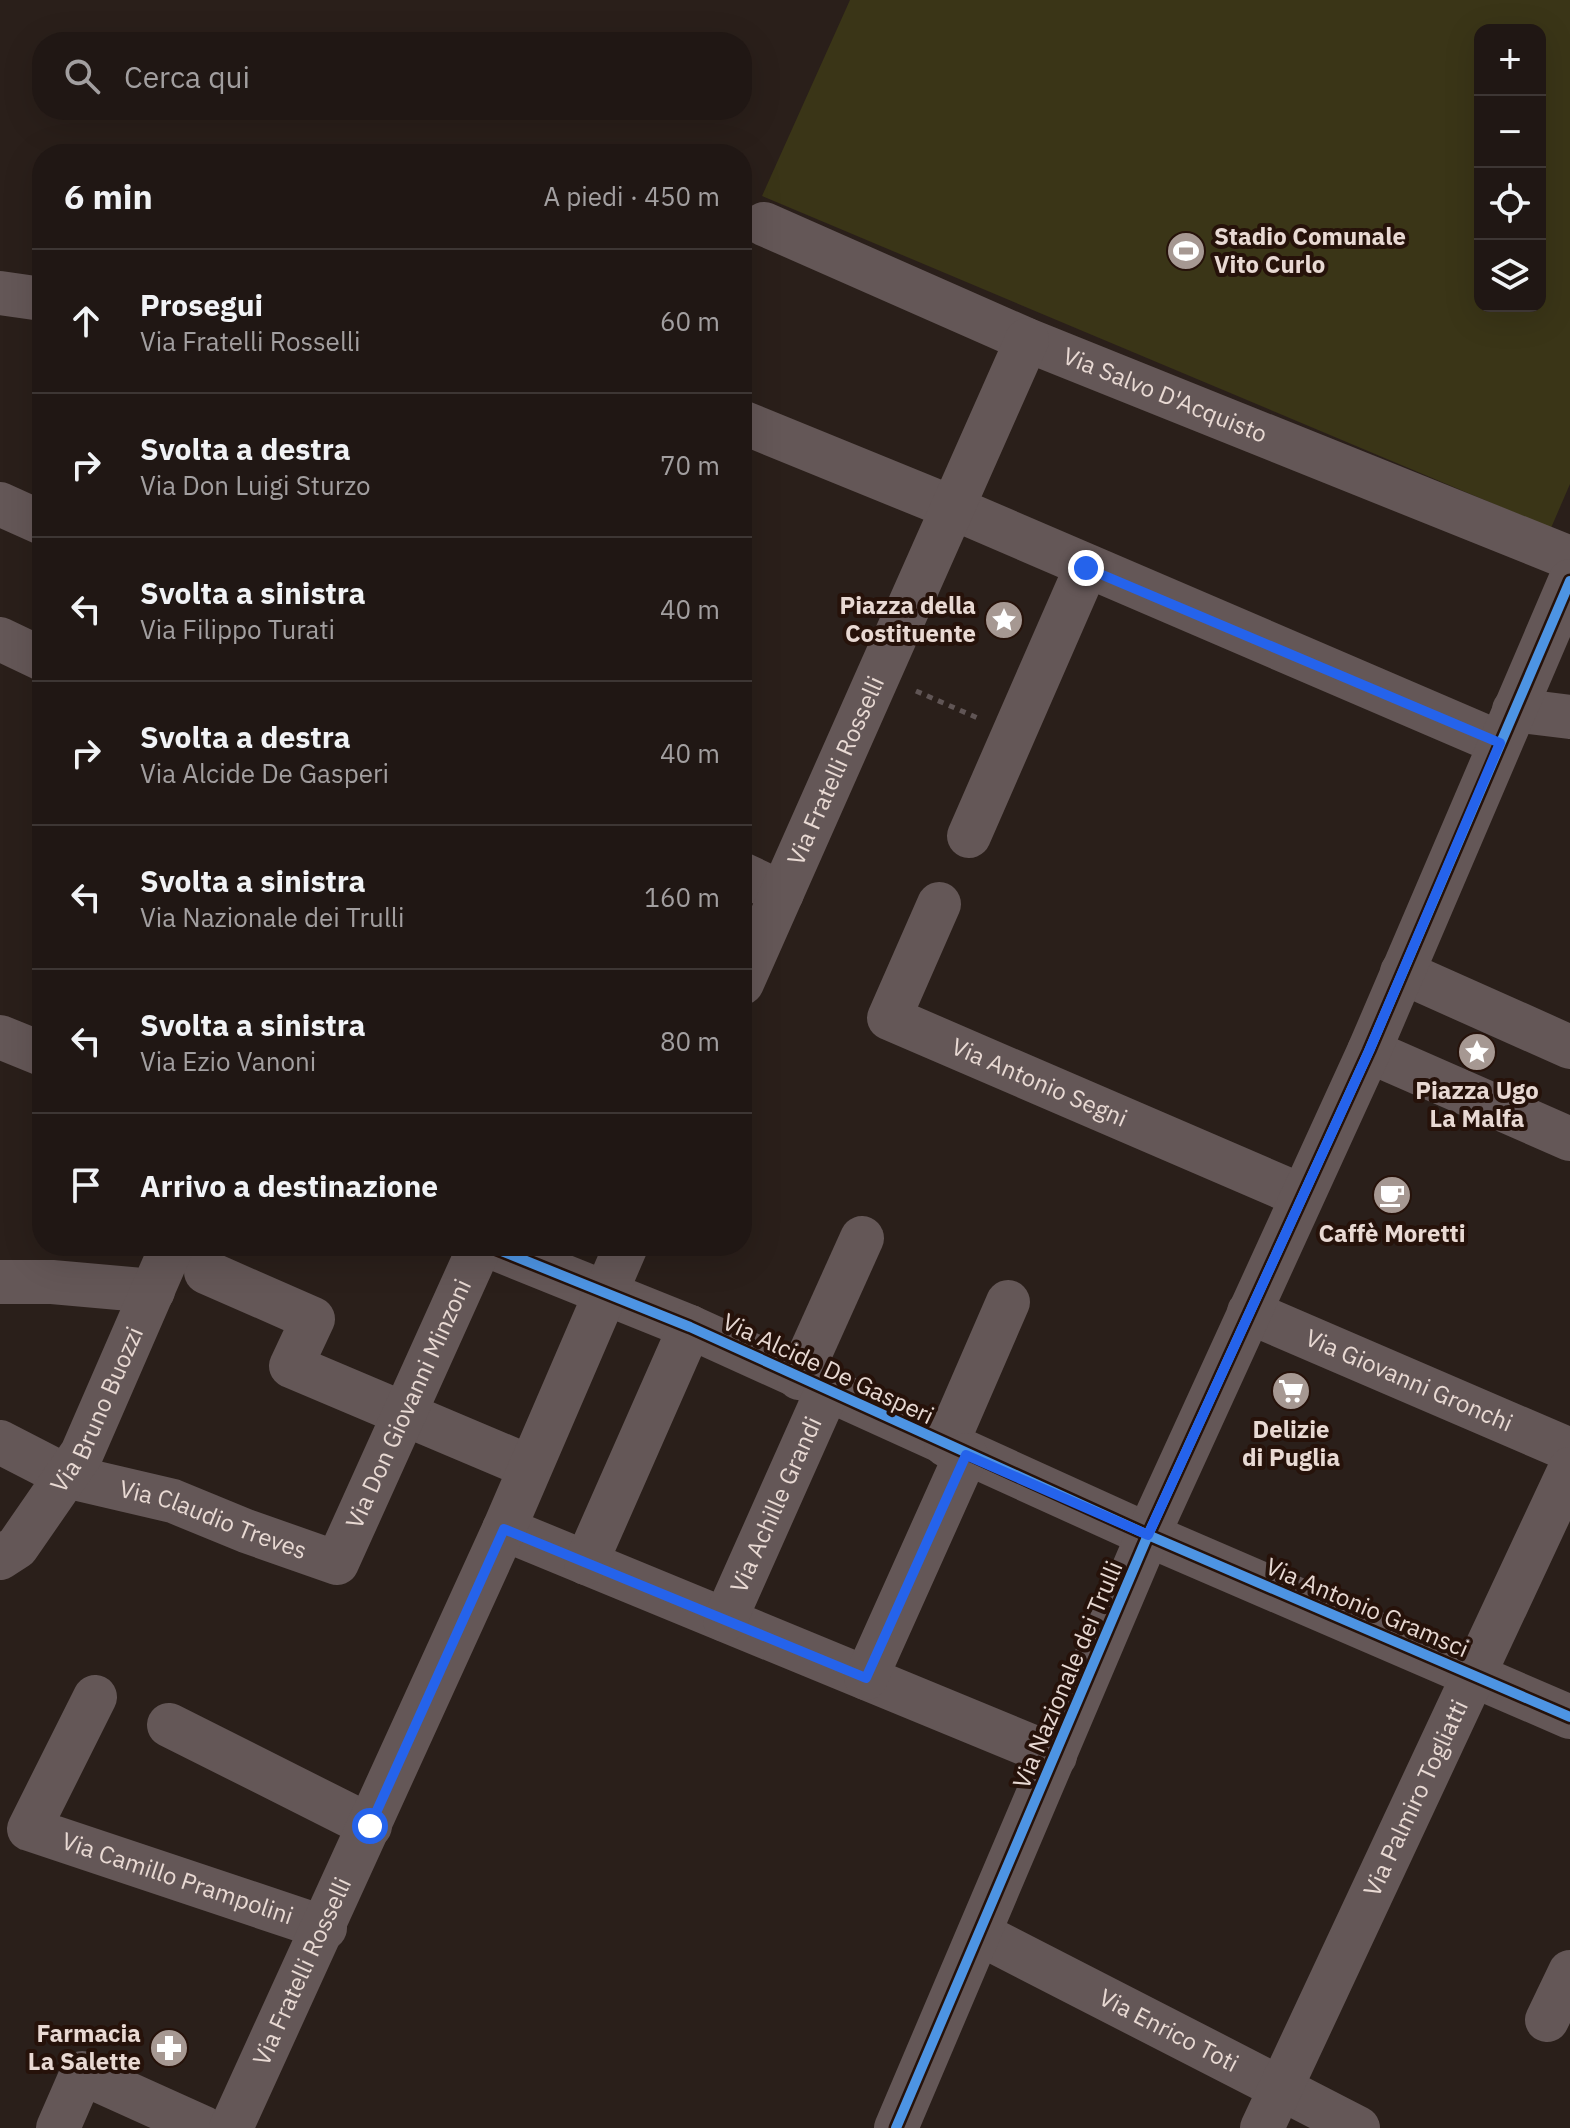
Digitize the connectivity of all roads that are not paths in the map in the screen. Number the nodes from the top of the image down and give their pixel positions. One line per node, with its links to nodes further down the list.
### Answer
1 (764, 224): 4 (street, Via Salvo D'Acquisto)
2 (0, 293): 3 (street)
3 (32, 298)
4 (1027, 340): 7 (street, Via Fratelli Rosselli); 9 (street, Via Salvo D'Acquisto)
5 (752, 426): 7 (street)
6 (0, 504): 8 (street)
7 (953, 508): 10 (street); 18 (street, Via Fratelli Rosselli)
8 (32, 518)
9 (1570, 558)
10 (1086, 568): 15 (street); 16 (street)
11 (1570, 581): 15 (street, Via Nazionale dei Trulli)
12 (0, 639): 13 (street)
13 (32, 654)
14 (1570, 717): 15 (street)
15 (1507, 726): 21 (street, Via Nazionale dei Trulli)
16 (969, 836)
17 (752, 879): 18 (street)
18 (782, 893): 20 (street, Via Fratelli Rosselli)
19 (939, 904): 27 (street, Via Antonio Segni)
20 (752, 960)
21 (1402, 972): 23 (street); 25 (street, Via Nazionale dei Trulli)
22 (0, 1037): 24 (street)
23 (1570, 1047)
24 (32, 1050)
25 (1369, 1051): 26 (street); 27 (street, Via Nazionale dei Trulli)
26 (1570, 1139)
27 (1302, 1196): 38 (street, Via Nazionale dei Trulli)
28 (862, 1238): 40 (street, Via Achille Grandi)
29 (168, 1256): 35 (street, Via Bruno Buozzi)
30 (476, 1256): 41 (street, Via Don Giovanni Minzoni)
31 (513, 1256): 36 (street, Via Alcide De Gasperi)
32 (622, 1256): 36 (street, Via Fratelli Rosselli)
33 (206, 1272): 41 (street)
34 (0, 1282): 35 (street)
35 (153, 1291): 47 (street, Via Bruno Buozzi)
36 (605, 1294): 39 (street, Via Alcide De Gasperi); 45 (street, Via Fratelli Rosselli)
37 (1008, 1302): 43 (street)
38 (1249, 1312): 44 (street, Via Giovanni Gronchi); 49 (street, Via Nazionale dei Trulli)
39 (690, 1327): 40 (street, Via Alcide De Gasperi); 53 (street)
40 (813, 1384): 43 (street, Via Alcide De Gasperi); 54 (street, Via Achille Grandi)
41 (404, 1415): 45 (street); 52 (street, Via Don Giovanni Minzoni)
42 (0, 1442): 47 (street, Via Claudio Treves)
43 (956, 1450): 49 (street, Via Alcide De Gasperi); 56 (street)
44 (1570, 1450)
45 (530, 1467): 48 (street, Via Fratelli Rosselli)
46 (1570, 1469): 50 (street, Via Palmiro Togliatti)
47 (66, 1476): 51 (street, Via Bruno Buozzi); 52 (street, Via Claudio Treves)
48 (504, 1529): 53 (street); 61 (street, Via Fratelli Rosselli)
49 (1148, 1535): 55 (street, Via Antonio Gramsci); 60 (street, Via Nazionale dei Trulli)
50 (1556, 1535): 55 (street, Via Palmiro Togliatti)
51 (0, 1558)
52 (337, 1563)
53 (586, 1563): 54 (street)
54 (725, 1620): 56 (street)
55 (1476, 1676): 58 (street, Via Antonio Gramsci); 66 (street, Via Palmiro Togliatti)
56 (866, 1678): 60 (street)
57 (95, 1697): 62 (street, Via Camillo Prampolini)
58 (1570, 1717)
59 (169, 1725): 61 (street)
60 (1055, 1756): 63 (street, Via Nazionale dei Trulli)
61 (370, 1826): 62 (street, Via Fratelli Rosselli)
62 (325, 1928): 69 (street, Via Fratelli Rosselli)
63 (980, 1934): 66 (street, Via Enrico Toti); 70 (street, Via Nazionale dei Trulli)
64 (1570, 1972): 65 (street)
65 (1547, 2020)
66 (1281, 2087): 71 (street, Via Palmiro Togliatti); 72 (street, Via Enrico Toti)
67 (58, 2128): 68 (street)
68 (204, 2128)
69 (231, 2128)
70 (896, 2128)
71 (1262, 2128)
72 (1358, 2128)

